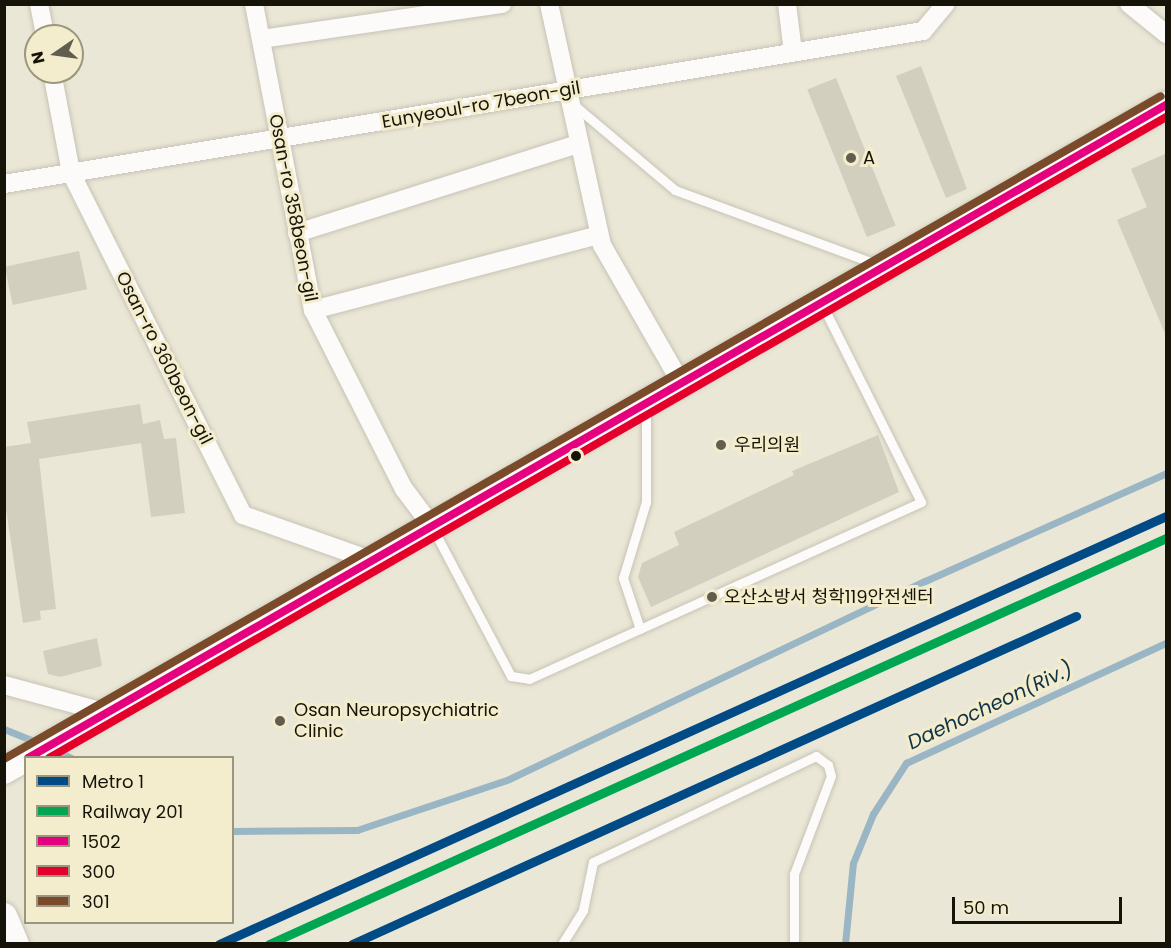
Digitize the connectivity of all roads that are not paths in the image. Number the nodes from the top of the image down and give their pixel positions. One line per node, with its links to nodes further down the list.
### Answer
1 (39, 4): 8 (street)
2 (254, 4): 10 (street, Osan-ro 358beon-gil)
3 (502, 4): 10 (street)
4 (549, 4): 13 (street)
5 (787, 4): 11 (street)
6 (946, 4): 11 (street, Eunyeoul-ro 7beon-gil)
7 (1129, 4): 9 (street)
8 (43, 24)
9 (1167, 34)
10 (261, 39): 15 (street, Osan-ro 358beon-gil)
11 (793, 52): 13 (street, Eunyeoul-ro 7beon-gil)
12 (54, 84): 17 (street, Osan-ro 360beon-gil)
13 (566, 95): 15 (street, Eunyeoul-ro 7beon-gil); 16 (street); 21 (lane)
14 (1167, 105): 21 (street)
15 (278, 138): 17 (street, Eunyeoul-ro 7beon-gil); 19 (street, Osan-ro 358beon-gil)
16 (578, 144): 19 (street); 20 (street)
17 (71, 173): 18 (street, Eunyeoul-ro 7beon-gil); 27 (street, Osan-ro 360beon-gil)
18 (4, 184)
19 (297, 233): 23 (street, Osan-ro 358beon-gil)
20 (599, 235): 23 (street); 24 (street)
21 (884, 267): 22 (street)
22 (821, 302): 24 (street); 28 (lane)
23 (313, 310): 26 (street, Osan-ro 358beon-gil)
24 (681, 383): 25 (street)
25 (646, 403): 26 (street); 28 (lane)
26 (431, 525): 27 (street); 28 (lane)
27 (370, 560): 30 (street)
28 (640, 629)
29 (4, 685): 30 (street)
30 (104, 712): 31 (street)
31 (28, 756)
32 (24, 759): 33 (street)
33 (4, 771)
34 (4, 916): 36 (street)
35 (561, 942): 37 (lane)
36 (16, 944)
37 (794, 944)

